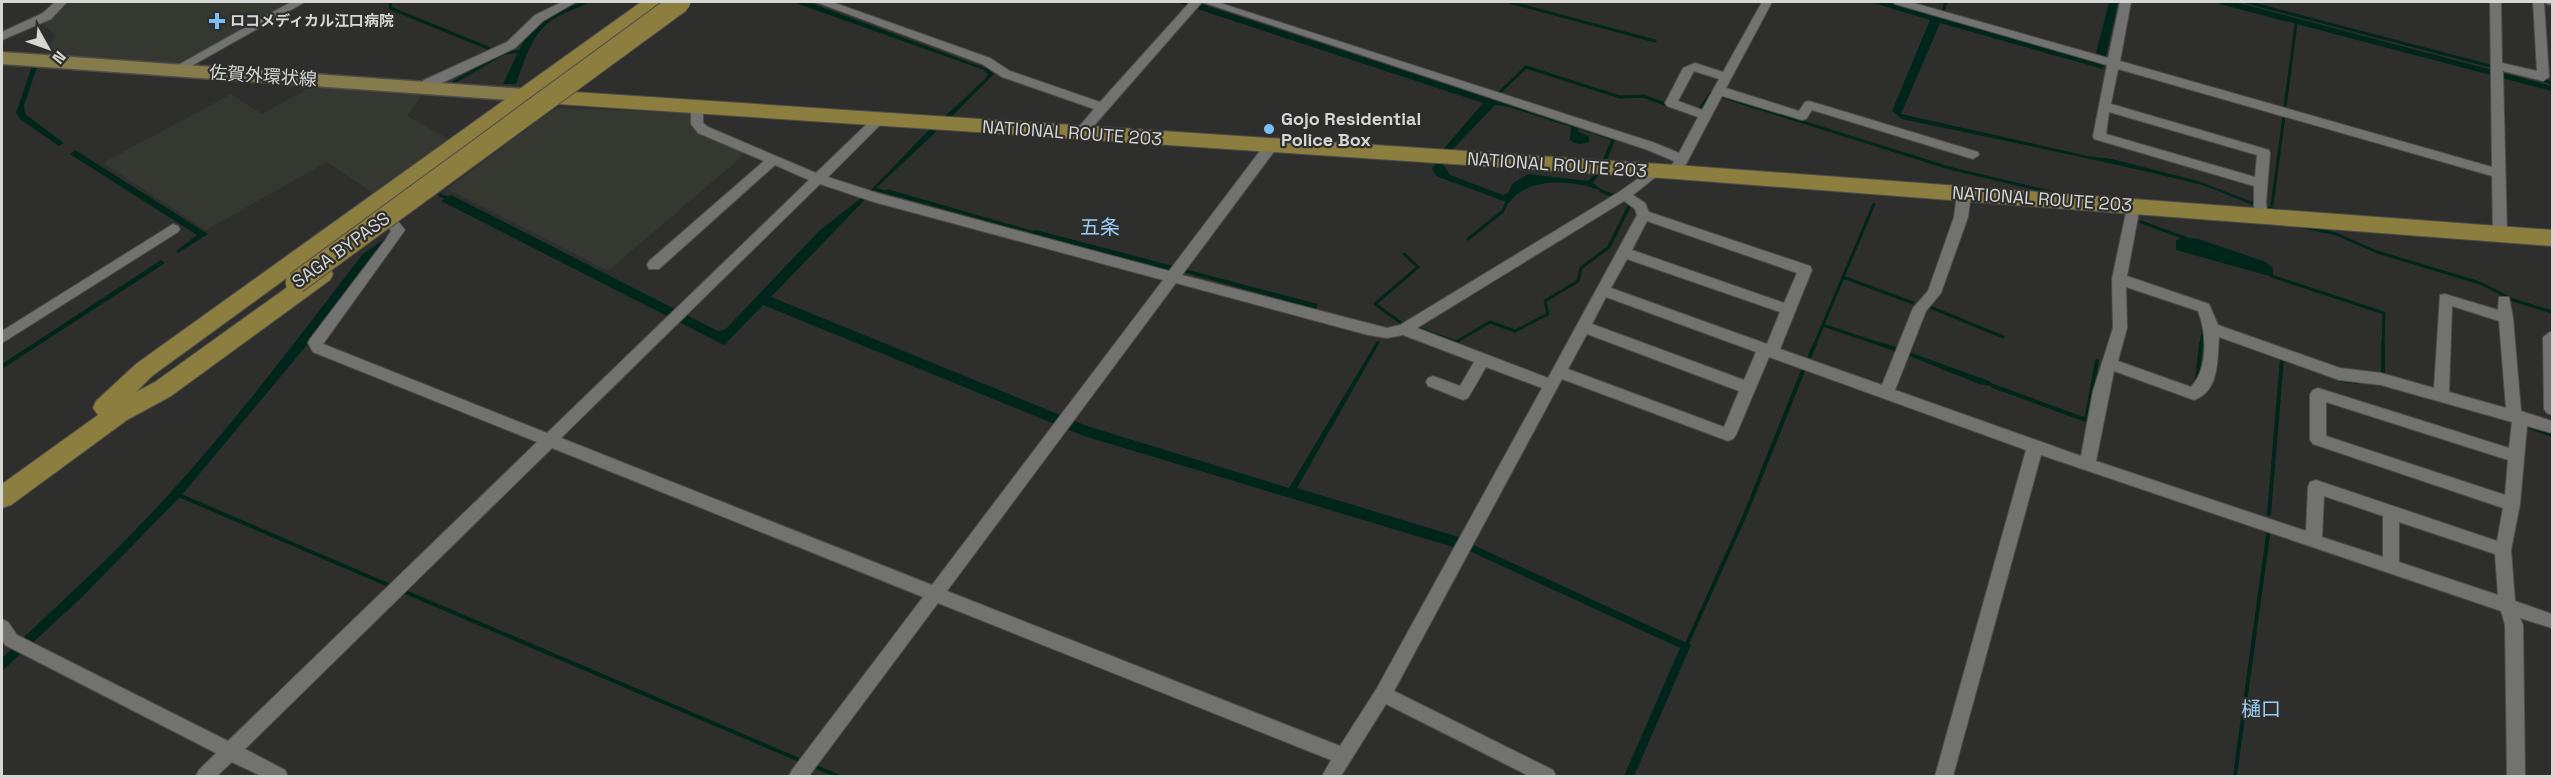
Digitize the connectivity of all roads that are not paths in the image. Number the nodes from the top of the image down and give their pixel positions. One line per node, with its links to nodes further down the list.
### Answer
1 (61, 2): 16 (street)
2 (299, 2): 19 (street)
3 (570, 2): 22 (street)
4 (652, 2): 24 (highway)
5 (664, 2): 53 (highway, SAGA BYPASS)
6 (680, 2): 53 (highway, SAGA BYPASS, bridge)
7 (690, 2): 25 (highway)
8 (822, 2): 27 (street)
9 (1208, 2): 35 (street)
10 (1767, 2): 21 (street)
11 (1899, 2): 18 (street)
12 (2126, 2): 18 (street)
13 (2495, 2): 20 (street)
14 (2538, 2): 20 (street)
15 (1192, 5): 27 (street)
16 (2, 36)
17 (2, 58): 19 (main road, 佐賀外環状線)
18 (2113, 63): 26 (street); 37 (street)
19 (175, 70): 22 (main road, 佐賀外環状線)
20 (2496, 71): 37 (street)
21 (1725, 77): 23 (street); 29 (street)
22 (423, 87): 24 (main road, 佐賀外環状線)
23 (1718, 90): 29 (street); 33 (street)
24 (525, 95): 25 (highway, NATIONAL ROUTE 203); 73 (highway)
25 (561, 98): 28 (highway, NATIONAL ROUTE 203); 45 (highway)
26 (2104, 106): 39 (street); 39 (street)
27 (1103, 108): 31 (street)
28 (697, 109): 30 (highway, NATIONAL ROUTE 203); 34 (street)
29 (1699, 113): 35 (street)
30 (879, 119): 31 (highway, NATIONAL ROUTE 203); 38 (street)
31 (1080, 134): 32 (highway, NATIONAL ROUTE 203)
32 (1271, 146): 36 (highway, NATIONAL ROUTE 203); 51 (street)
33 (1973, 155)
34 (774, 159): 38 (street); 50 (street)
35 (1678, 165): 36 (highway, NATIONAL ROUTE 203); 40 (highway, NATIONAL ROUTE 203)
36 (1653, 172): 41 (street)
37 (2498, 173): 47 (street)
38 (817, 178): 51 (street); 76 (street)
39 (2261, 183): 43 (street)
40 (1964, 194): 42 (highway, NATIONAL ROUTE 203); 70 (street)
41 (1624, 195): 44 (street); 59 (street)
42 (2133, 206): 43 (highway, NATIONAL ROUTE 203); 52 (street)
43 (2260, 209): 47 (highway, NATIONAL ROUTE 203)
44 (1644, 215): 49 (street); 56 (street)
45 (392, 224): 73 (highway); 76 (street)
46 (172, 229): 61 (street)
47 (2500, 234): 48 (highway, NATIONAL ROUTE 203)
48 (2553, 238)
49 (1623, 252): 54 (street); 56 (street)
50 (654, 265)
51 (1178, 271): 59 (street); 87 (street)
52 (2119, 279): 60 (street); 65 (street)
53 (291, 280): 73 (highway, SAGA BYPASS)
54 (1602, 290): 58 (street); 63 (street)
55 (2504, 301): 57 (street)
56 (1789, 310): 63 (street)
57 (2506, 318): 71 (street); 74 (street)
58 (1582, 327): 66 (street); 69 (street)
59 (1404, 329): 64 (street)
60 (2212, 329): 65 (street); 71 (street)
61 (2, 338)
62 (2553, 338): 68 (street)
63 (1768, 350): 69 (street); 70 (street)
64 (1483, 359): 66 (street); 67 (street)
65 (2108, 363): 79 (street)
66 (1554, 378): 69 (street); 91 (street)
67 (1433, 382)
68 (2552, 382): 72 (street)
69 (1748, 388)
70 (1886, 393): 77 (street)
71 (2441, 396): 74 (street)
72 (2553, 409)
73 (111, 412): 80 (highway, SAGA BYPASS); 81 (highway, SAGA BYPASS)
74 (2517, 420): 75 (street); 78 (street)
75 (2553, 427)
76 (552, 440): 87 (street); 92 (street)
77 (2035, 447): 79 (street); 99 (street)
78 (2516, 456): 82 (street); 82 (street)
79 (2088, 463): 84 (street)
80 (2, 483)
81 (2, 498)
82 (2512, 504): 85 (street)
83 (2391, 512): 84 (street); 85 (street); 86 (street)
84 (2314, 540): 86 (street)
85 (2503, 550): 88 (street)
86 (2391, 566): 88 (street)
87 (936, 593): 93 (street); 96 (street)
88 (2507, 605): 89 (street); 100 (street)
89 (2553, 621)
90 (5, 639): 92 (street)
91 (1383, 694): 93 (street); 98 (street)
92 (232, 752): 94 (street); 95 (street)
93 (1342, 756): 97 (street)
94 (205, 777)
95 (279, 777)
96 (798, 777)
97 (1331, 777)
98 (1547, 777)
99 (1944, 777)
100 (2516, 777)

